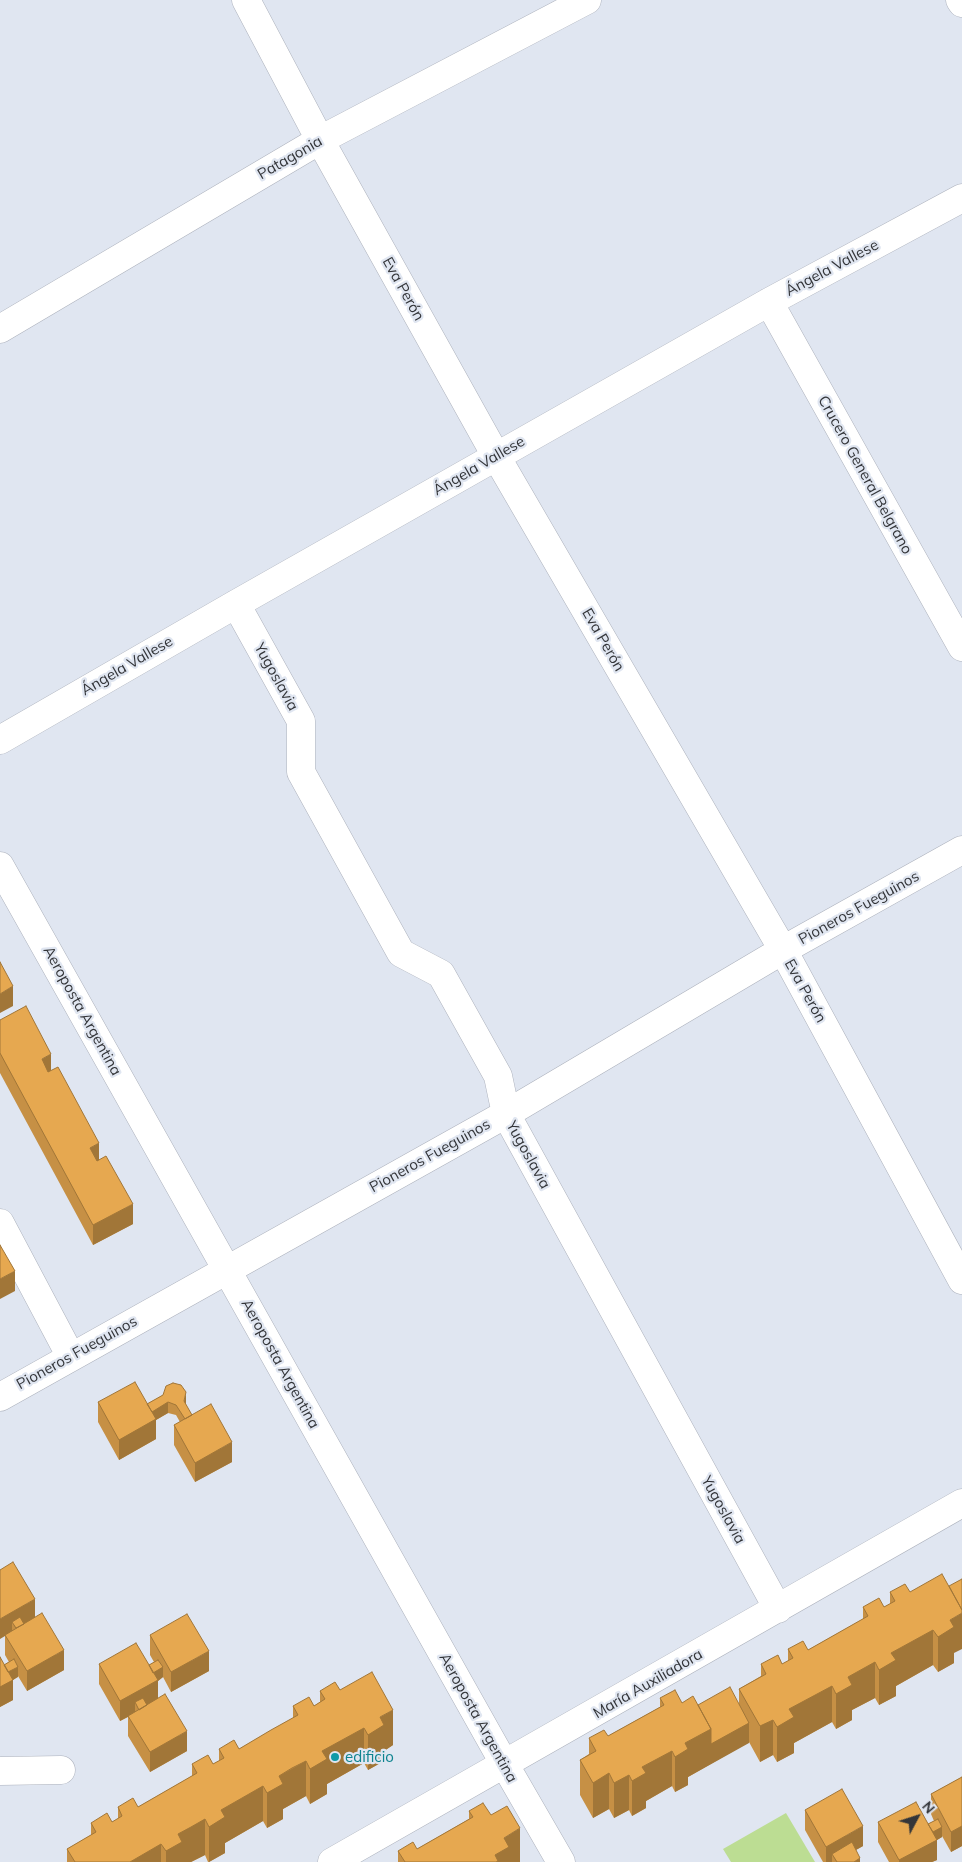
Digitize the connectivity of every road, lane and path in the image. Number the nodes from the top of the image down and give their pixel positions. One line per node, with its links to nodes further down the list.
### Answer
1 (246, 0): 5 (street, Eva Perón)
2 (587, 0): 5 (street, Patagonia)
3 (960, 0): 4 (street)
4 (962, 3)
5 (320, 140): 8 (street, Patagonia); 9 (street, Eva Perón)
6 (962, 198): 7 (street, Ángela Vallese)
7 (769, 302): 9 (street, Ángela Vallese); 11 (street, Crucero General Belgrano)
8 (0, 329)
9 (496, 456): 10 (street, Ángela Vallese); 15 (street, Eva Perón)
10 (236, 604): 12 (street, Ángela Vallese); 16 (street, Yugoslavia)
11 (962, 647)
12 (0, 740)
13 (962, 850): 15 (street, Pioneros Fueguinos)
14 (0, 866): 18 (street, Aeroposta Argentina)
15 (783, 950): 16 (street, Pioneros Fueguinos); 19 (street, Eva Perón)
16 (506, 1114): 18 (street, Pioneros Fueguinos); 23 (street, Yugoslavia)
17 (0, 1223): 20 (street)
18 (227, 1269): 20 (street, Pioneros Fueguinos); 24 (street, Aeroposta Argentina)
19 (962, 1280)
20 (71, 1357): 21 (street, Pioneros Fueguinos)
21 (0, 1397)
22 (962, 1503): 23 (street, María Auxiliadora)
23 (778, 1609): 24 (street, María Auxiliadora)
24 (505, 1765): 27 (street, María Auxiliadora); 28 (street, Aeroposta Argentina)
25 (60, 1770): 26 (street)
26 (0, 1771)
27 (332, 1862)
28 (561, 1862)

